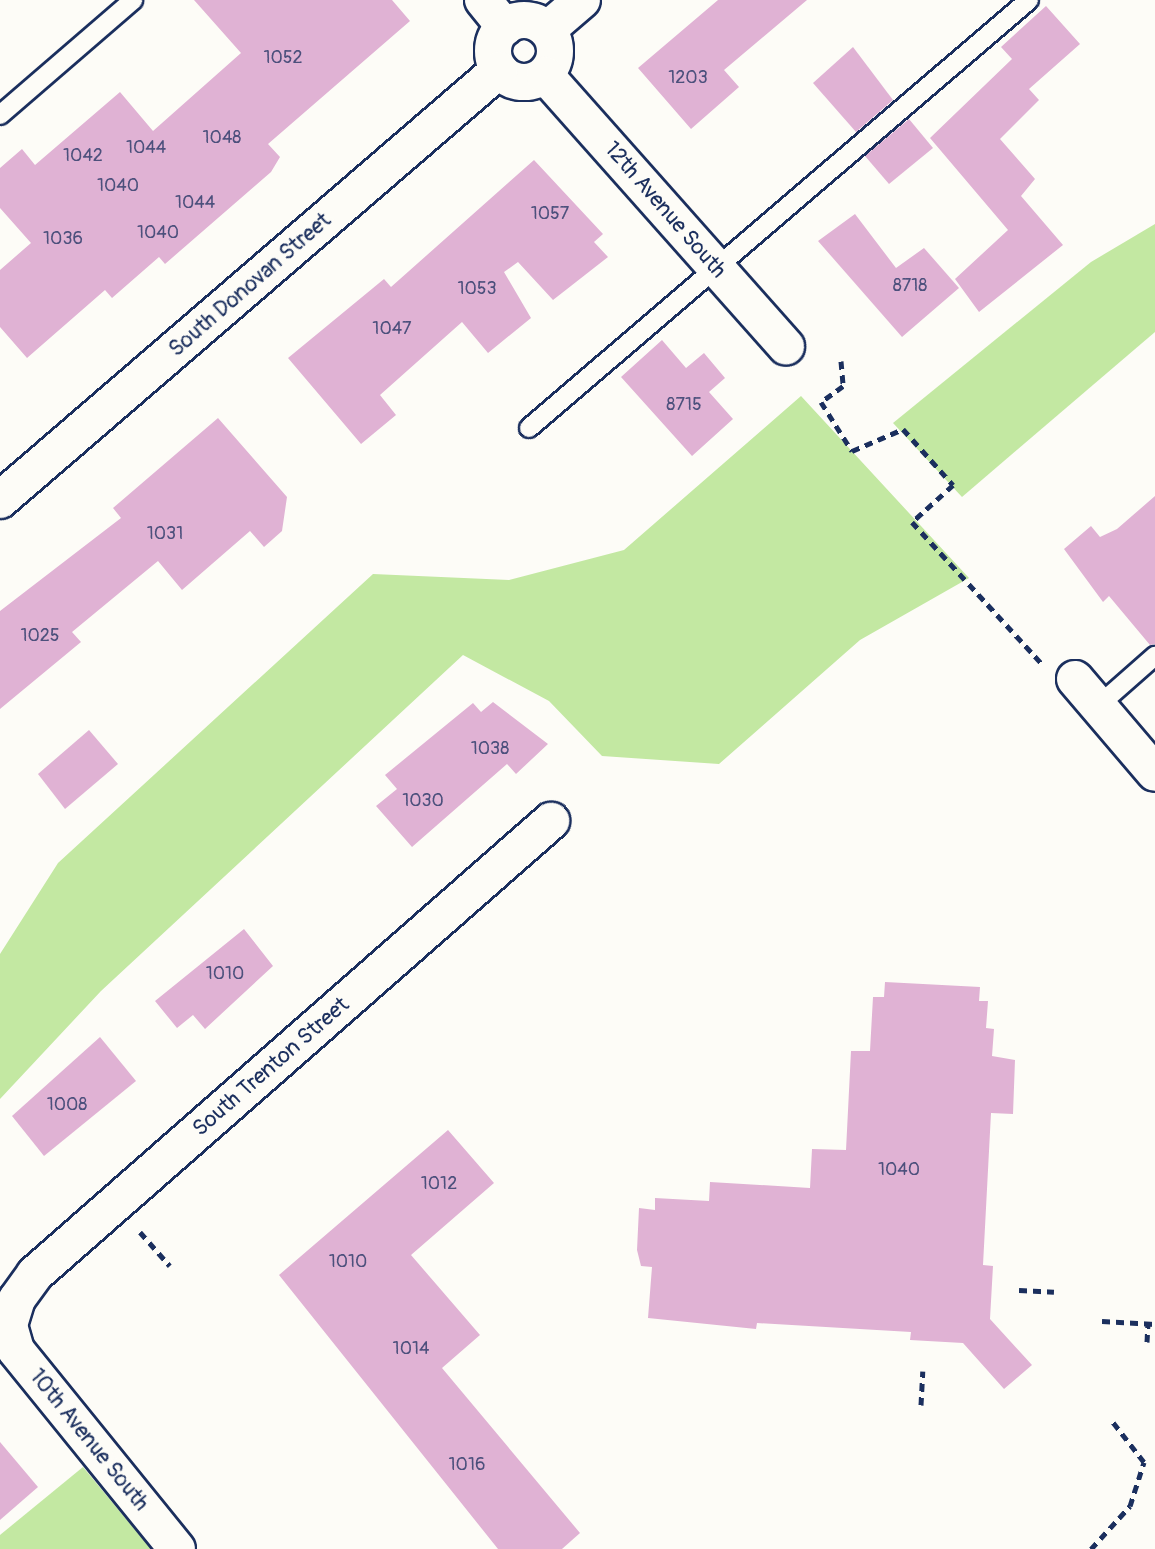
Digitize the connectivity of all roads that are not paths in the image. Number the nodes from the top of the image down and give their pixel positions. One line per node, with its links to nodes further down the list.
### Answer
1 (133, 0): 8 (lane)
2 (582, 0): 5 (street)
3 (1029, 0): 9 (lane)
4 (494, 13): 5 (street); 6 (street)
5 (547, 30): 7 (street)
6 (499, 70): 7 (street); 12 (street, South Donovan Street)
7 (545, 75): 9 (street, 12th Avenue South)
8 (0, 115)
9 (716, 268): 10 (street, 12th Avenue South); 11 (lane)
10 (786, 346)
11 (529, 428)
12 (0, 500)
13 (1155, 656): 15 (lane)
14 (1064, 677): 15 (street)
15 (1098, 706): 16 (street)
16 (1155, 773)
17 (551, 821): 18 (street, South Trenton Street)
18 (9, 1325): 19 (street, 10th Avenue South)
19 (177, 1549)

